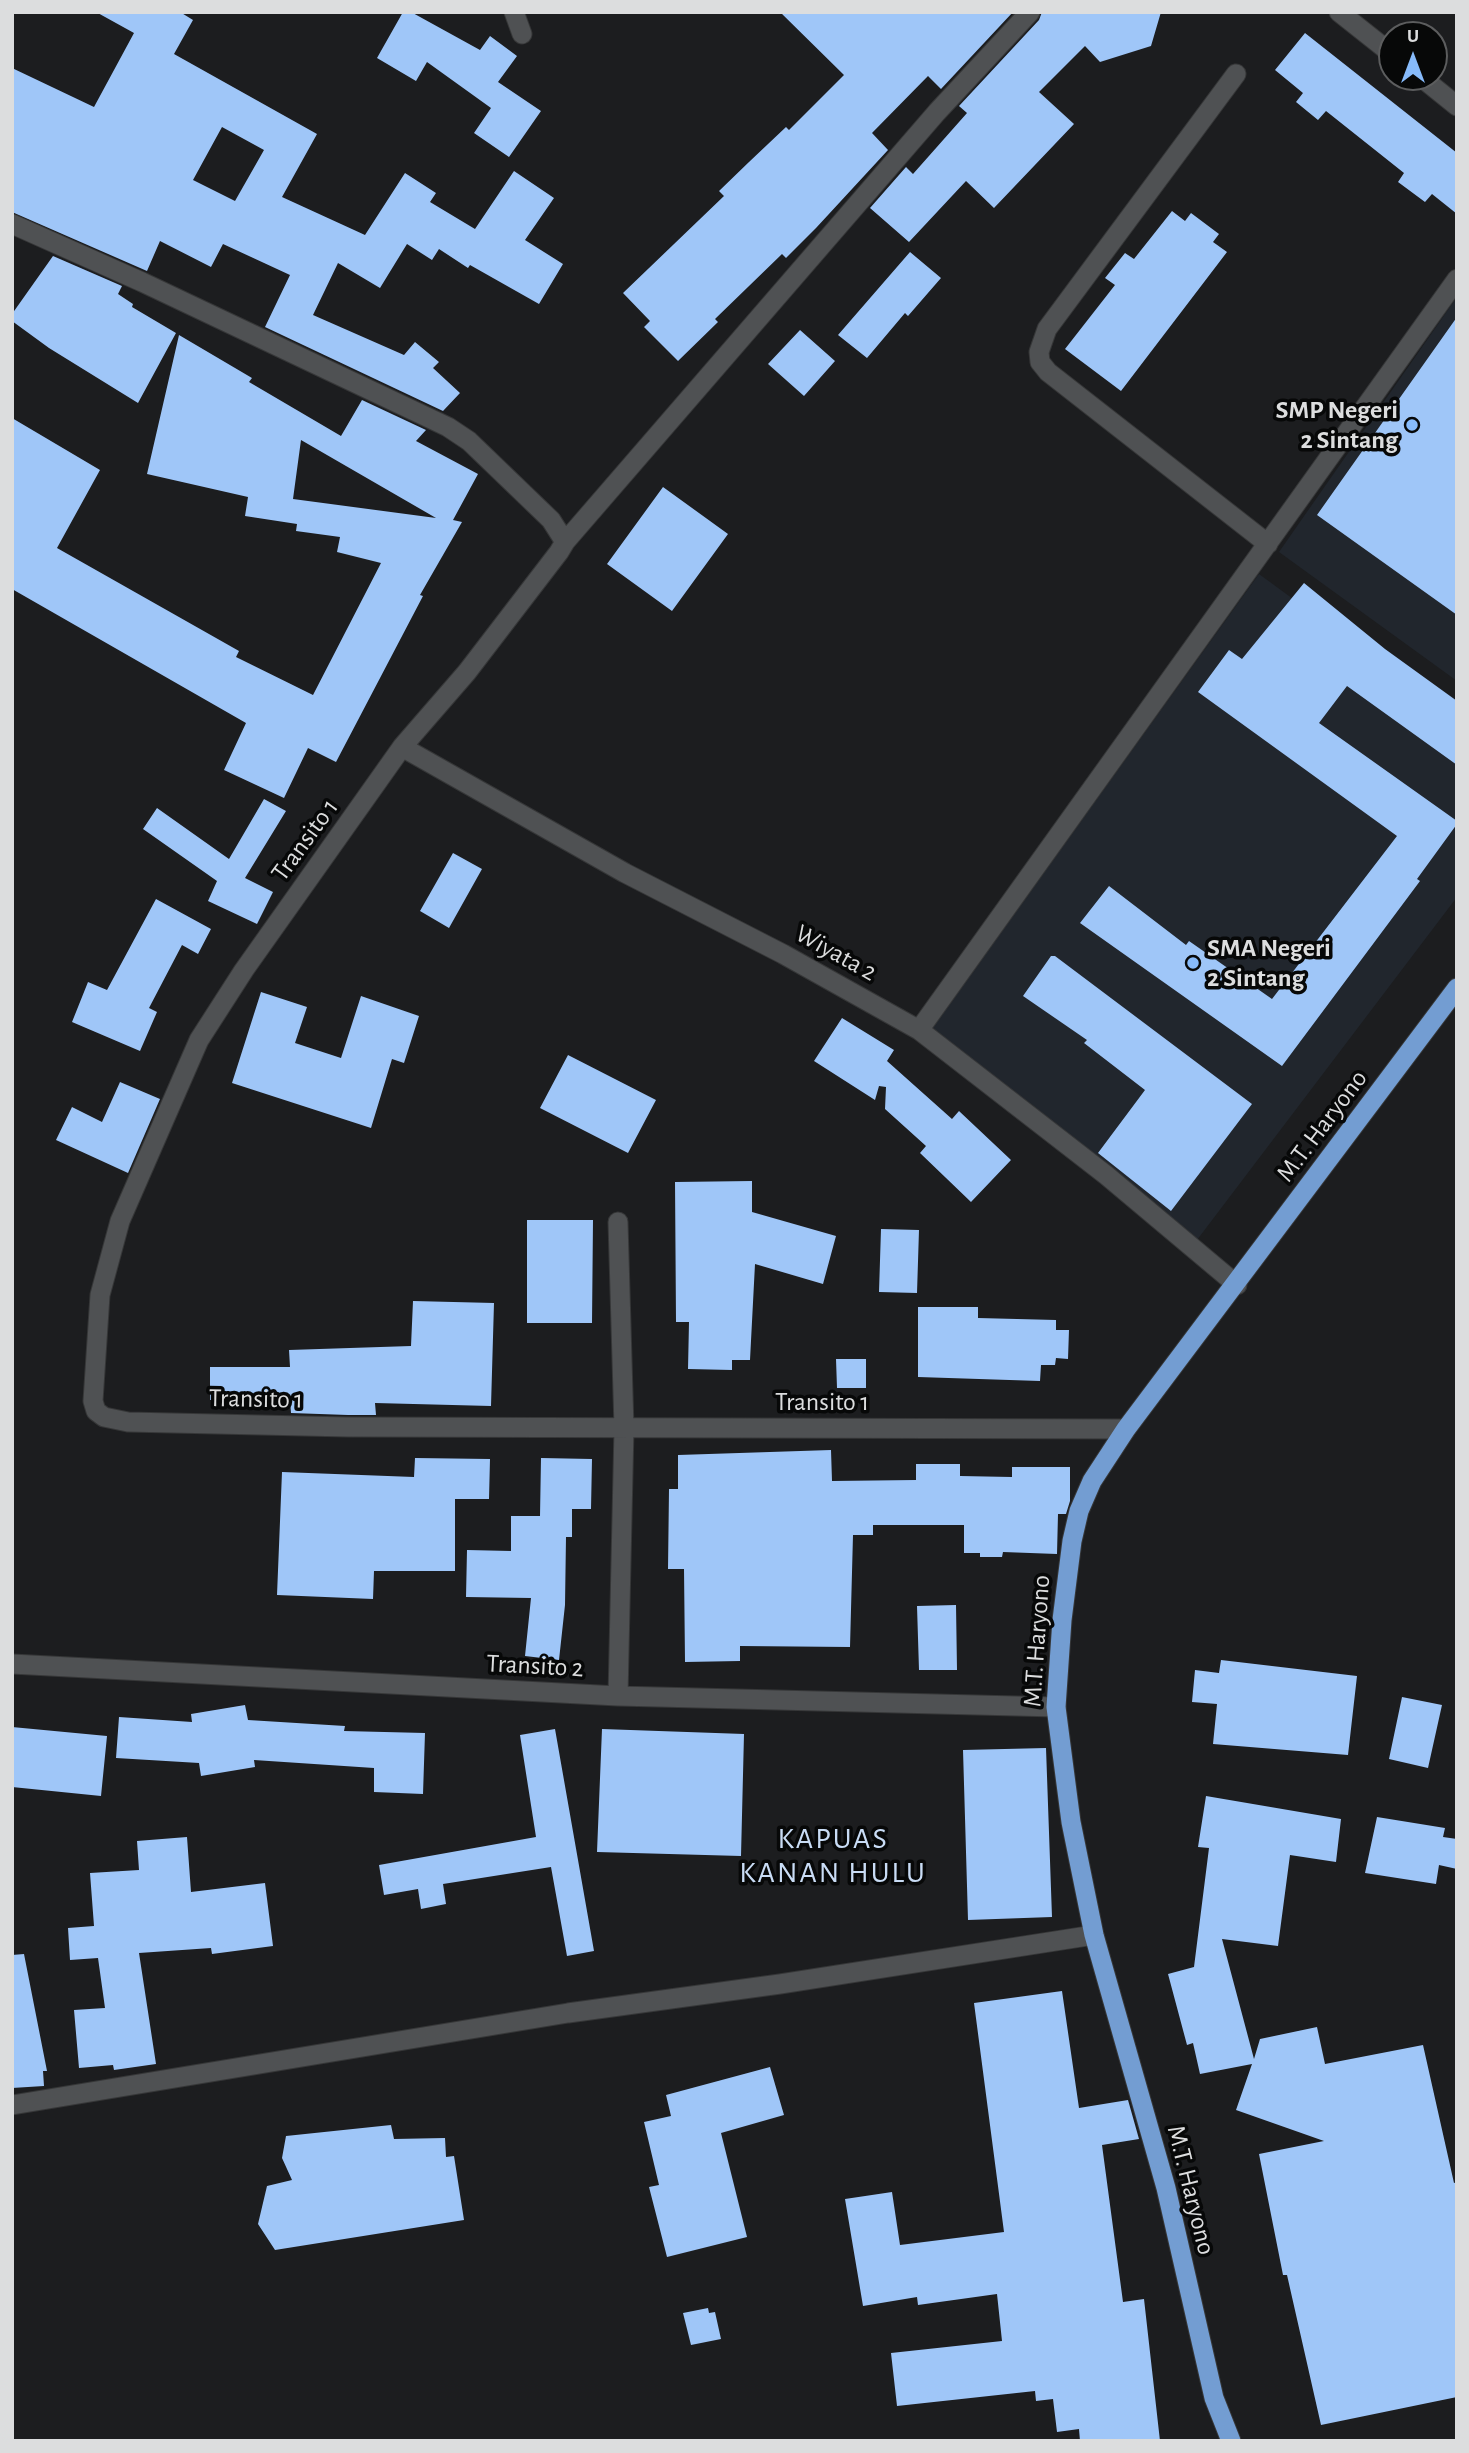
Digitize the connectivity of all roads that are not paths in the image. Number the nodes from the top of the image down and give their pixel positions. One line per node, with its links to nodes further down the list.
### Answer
1 (514, 12): 4 (street)
2 (1030, 12): 11 (street)
3 (1339, 12): 5 (street)
4 (523, 34)
5 (1378, 43)
6 (1236, 74): 12 (street)
7 (1438, 91): 8 (street)
8 (1457, 106)
9 (12, 225): 11 (street)
10 (1457, 279): 12 (street)
11 (565, 542): 13 (street)
12 (1268, 544): 15 (street)
13 (402, 747): 15 (street, Wiyata 2); 18 (street, Transito 1)
14 (1457, 988): 17 (highway, M.T. Haryono)
15 (919, 1030): 17 (street, Wiyata 2)
16 (618, 1223): 18 (street)
17 (1237, 1285): 19 (highway, M.T. Haryono)
18 (624, 1428): 19 (street, Transito 1); 21 (street)
19 (1126, 1429): 22 (highway, M.T. Haryono)
20 (12, 1664): 21 (street, Transito 2)
21 (618, 1696): 22 (street, Transito 2)
22 (1056, 1707): 23 (highway, M.T. Haryono)
23 (1094, 1935): 24 (street); 25 (highway, M.T. Haryono)
24 (12, 2105)
25 (1231, 2441)

